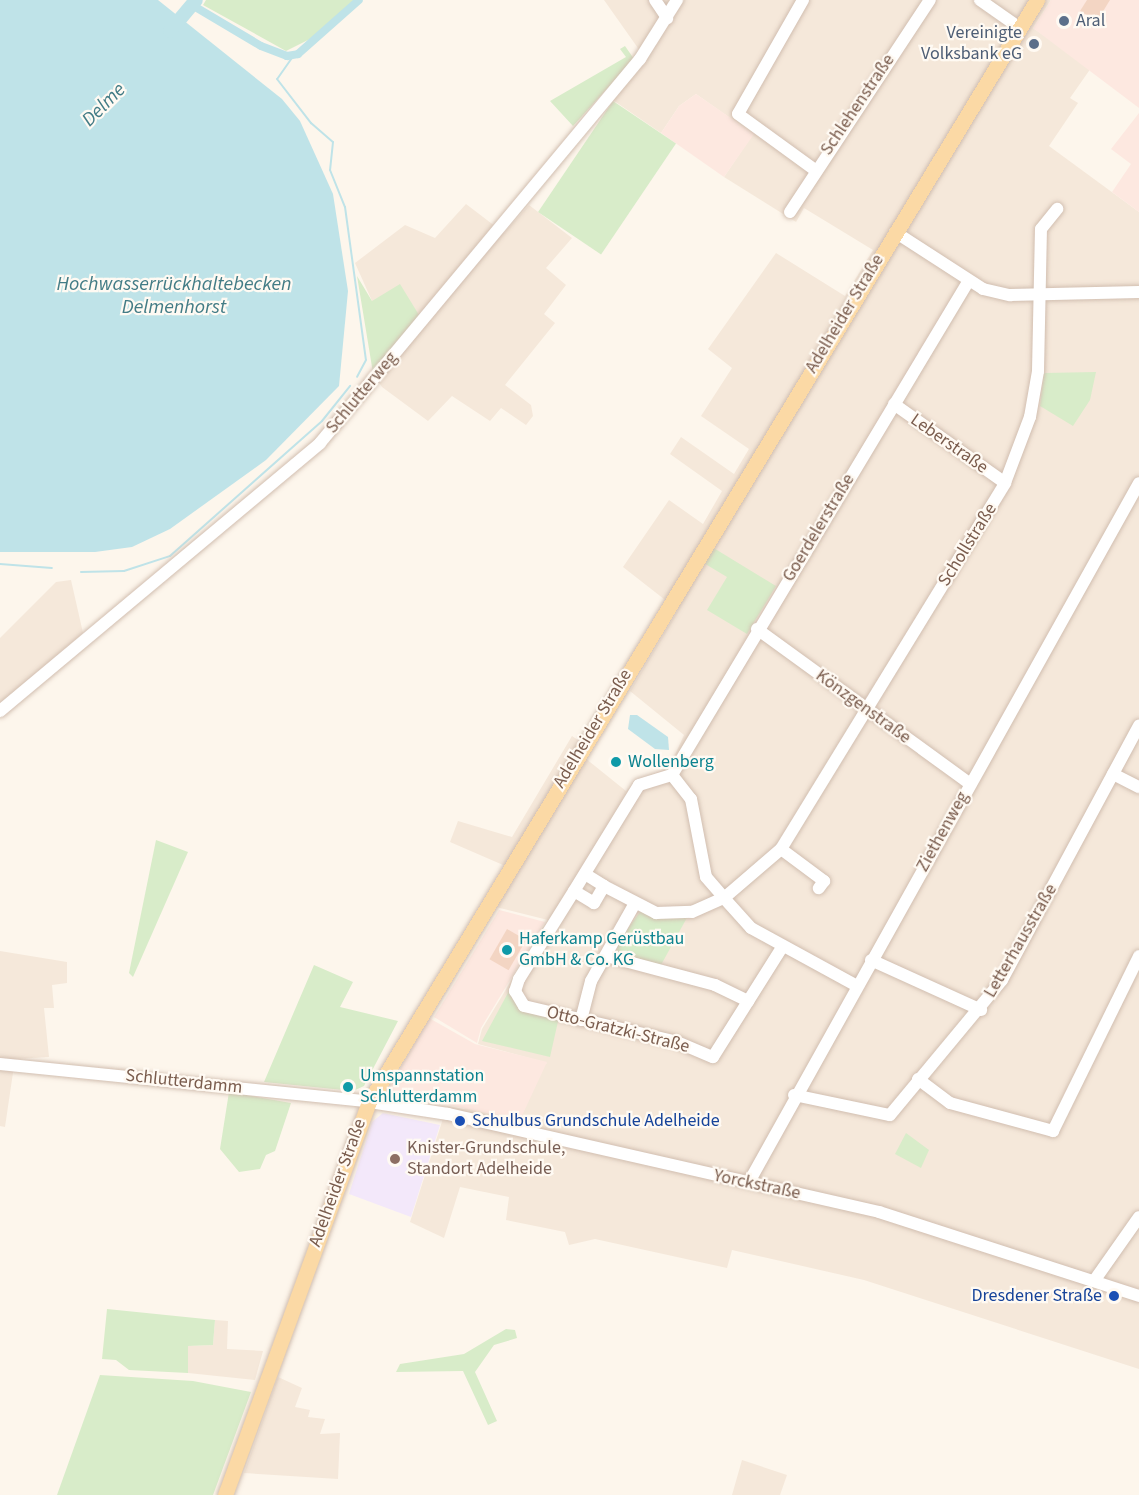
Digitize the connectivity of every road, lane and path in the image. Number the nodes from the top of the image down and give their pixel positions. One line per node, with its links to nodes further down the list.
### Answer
1 (655, 0): 7 (street)
2 (677, 0): 7 (street, Schlutterweg)
3 (802, 0): 9 (street)
4 (930, 0): 9 (street, Schlehenstraße)
5 (980, 0): 8 (street)
6 (1037, 0): 8 (main road, Adelheider Straße)
7 (667, 18): 21 (street, Schlutterweg)
8 (1020, 28): 12 (main road, Adelheider Straße)
9 (815, 170): 11 (street, Schlehenstraße)
10 (1057, 209): 15 (street, Schollstraße)
11 (790, 212)
12 (900, 235): 13 (street); 45 (main road, Adelheider Straße)
13 (968, 282): 15 (street); 16 (street, Goerdelerstraße)
14 (1139, 292): 15 (street)
15 (1044, 295): 17 (street, Schollstraße)
16 (894, 404): 17 (street, Leberstraße); 19 (street, Goerdelerstraße)
17 (1005, 483): 20 (street, Schollstraße)
18 (1139, 483): 25 (street, Ziethenweg)
19 (757, 629): 20 (street, Könzgenstraße); 24 (street, Goerdelerstraße)
20 (866, 709): 25 (street, Könzgenstraße); 27 (street, Schollstraße)
21 (0, 711)
22 (1139, 726): 23 (street, Letterhausstraße)
23 (1113, 774): 26 (street); 40 (street, Letterhausstraße)
24 (672, 775): 28 (street); 32 (street)
25 (970, 784): 37 (street, Ziethenweg)
26 (1139, 787)
27 (781, 849): 29 (street); 32 (street, Schollstraße)
28 (585, 874): 30 (street, Schollstraße); 31 (street)
29 (825, 881)
30 (604, 886): 31 (street); 33 (street, Schollstraße)
31 (574, 891): 41 (street, Otto-Gratzki-Straße)
32 (724, 898): 33 (street, Schollstraße); 34 (street)
33 (634, 905): 35 (street)
34 (783, 946): 38 (street); 39 (street, Otto-Gratzki-Straße)
35 (606, 956): 39 (street); 41 (street)
36 (1139, 956): 43 (street)
37 (871, 960): 38 (street, Ziethenweg); 40 (street)
38 (857, 986): 44 (street, Ziethenweg)
39 (748, 1001): 41 (street, Otto-Gratzki-Straße)
40 (981, 1010): 43 (street, Letterhausstraße)
41 (581, 1020)
42 (0, 1064): 45 (street, Schlutterdamm)
43 (918, 1079): 44 (street, Letterhausstraße)
44 (794, 1095): 46 (street, Ziethenweg)
45 (369, 1102): 46 (street, Yorckstraße); 50 (main road, Adelheider Straße)
46 (749, 1182): 48 (street, Yorckstraße)
47 (1139, 1217): 48 (street)
48 (1094, 1281): 49 (street, Yorckstraße)
49 (1139, 1296)
50 (225, 1495)

